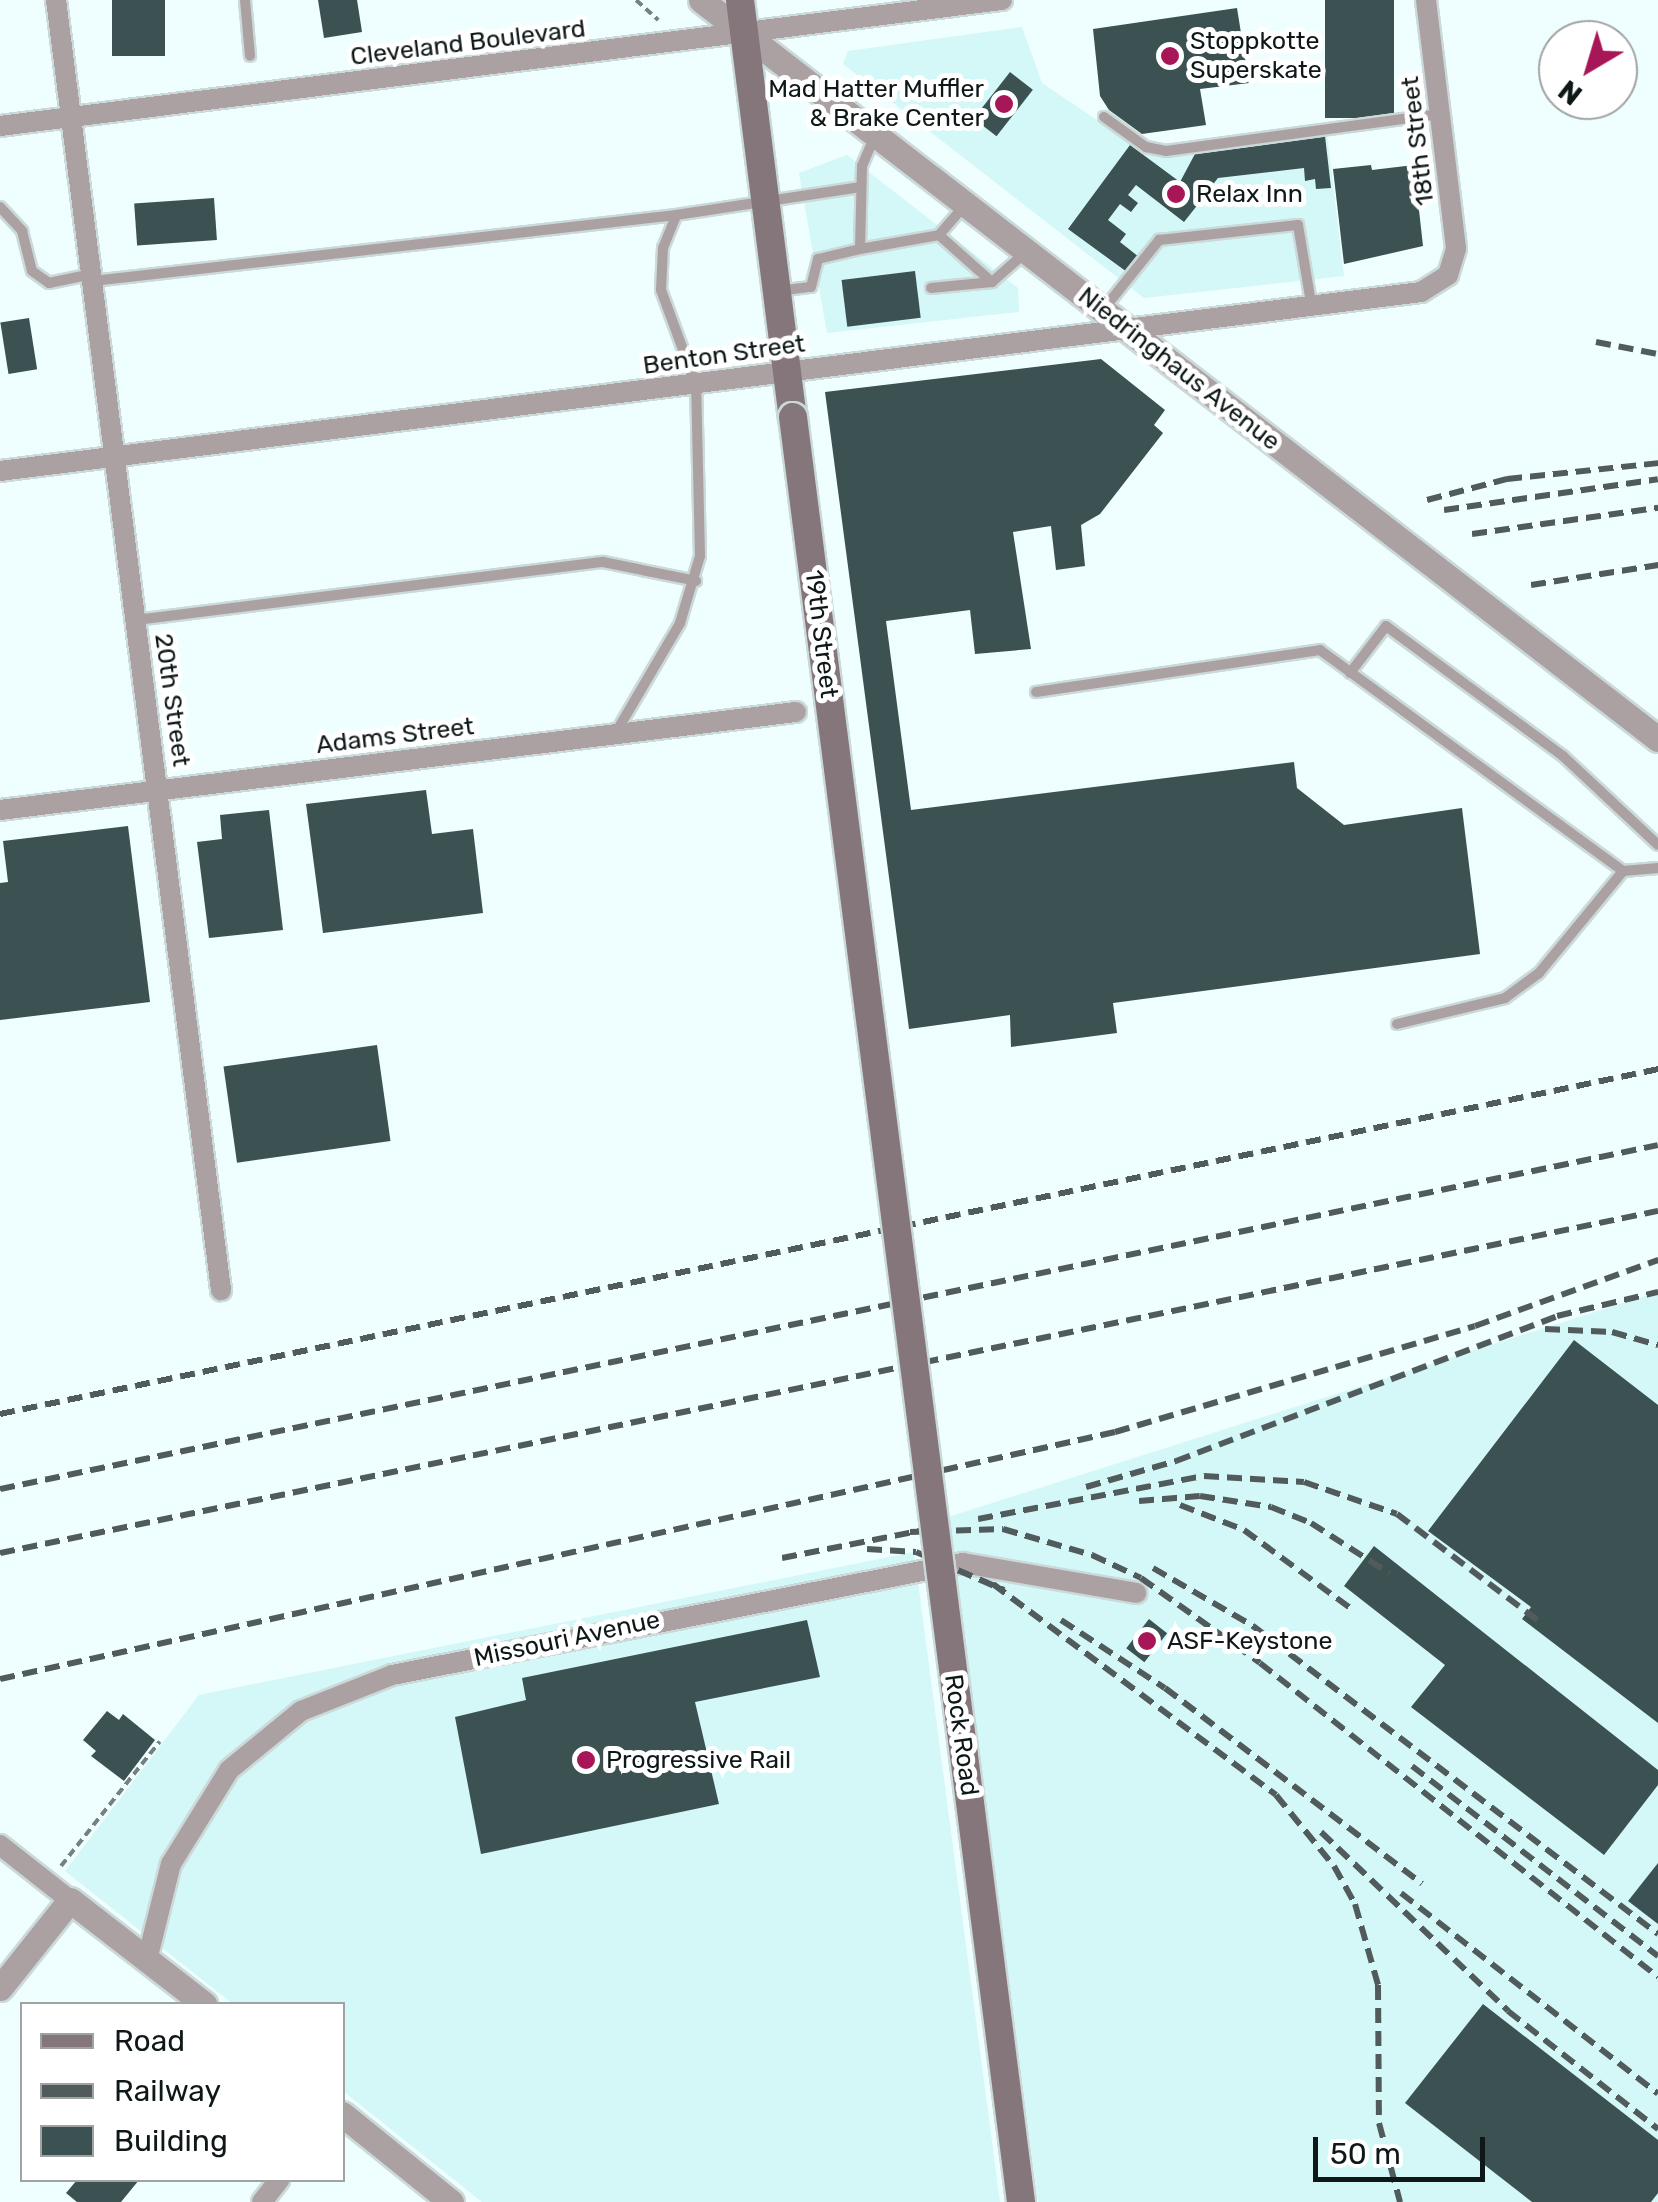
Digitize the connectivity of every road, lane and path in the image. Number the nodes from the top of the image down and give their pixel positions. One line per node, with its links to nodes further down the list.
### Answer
1 (56, 0): 11 (street, 20th Street)
2 (245, 0): 8 (lane)
3 (701, 0): 7 (street, Niedringhaus Avenue)
4 (740, 0): 7 (main road, 19th Street)
5 (1002, 0): 7 (street, Cleveland Boulevard)
6 (1426, 0): 9 (street, 18th Street)
7 (744, 33): 11 (street, Cleveland Boulevard); 13 (street, Niedringhaus Avenue); 15 (main road, 19th Street)
8 (250, 56)
9 (1441, 114): 10 (lane); 22 (street, 18th Street)
10 (1104, 117)
11 (71, 118): 12 (street, Cleveland Boulevard); 23 (street, 20th Street)
12 (0, 126)
13 (875, 135): 14 (lane); 16 (street, Niedringhaus Avenue)
14 (861, 187): 15 (lane); 20 (lane)
15 (765, 203): 18 (lane); 26 (main road, 19th Street)
16 (966, 204): 19 (lane); 21 (street, Niedringhaus Avenue)
17 (0, 207): 23 (lane)
18 (676, 215): 23 (lane); 30 (lane)
19 (939, 236): 20 (lane); 24 (lane)
20 (860, 249): 26 (lane)
21 (1026, 251): 24 (lane); 28 (street, Niedringhaus Avenue)
22 (1448, 275): 27 (street, Benton Street)
23 (92, 277): 31 (street, 20th Street)
24 (992, 282): 25 (lane)
25 (931, 288)
26 (777, 291): 29 (main road, 19th Street)
27 (1311, 303): 28 (street, Benton Street); 28 (lane)
28 (1113, 318): 29 (street, Benton Street); 39 (street, Niedringhaus Avenue)
29 (788, 372): 30 (street, Benton Street); 46 (main road, 19th Street, bridge)
30 (696, 385): 31 (street, Benton Street); 33 (lane)
31 (116, 456): 32 (street, Benton Street); 34 (street, 20th Street)
32 (0, 471)
33 (696, 581): 34 (lane); 38 (lane)
34 (136, 620): 40 (street, 20th Street)
35 (1350, 673): 36 (lane); 42 (lane); 44 (lane)
36 (1036, 692)
37 (796, 712): 38 (street, Adams Street)
38 (614, 734): 40 (street, Adams Street)
39 (1658, 739)
40 (159, 790): 41 (street, Adams Street); 47 (street, 20th Street)
41 (0, 810)
42 (1658, 845)
43 (1658, 868): 44 (lane)
44 (1623, 872): 45 (lane)
45 (1397, 1024)
46 (897, 1268): 60 (main road, Rock Road, bridge)
47 (221, 1290)
48 (1136, 1592): 53 (street, Missouri Avenue)
49 (160, 1740): 51 (path)
50 (0, 1845): 51 (street)
51 (48, 1882): 52 (street)
52 (70, 1900): 53 (street); 54 (street)
53 (147, 1960): 55 (street)
54 (0, 1988)
55 (201, 2002)
56 (345, 2116): 59 (street)
57 (278, 2182): 58 (street)
58 (262, 2202)
59 (451, 2202)
60 (1021, 2202)

